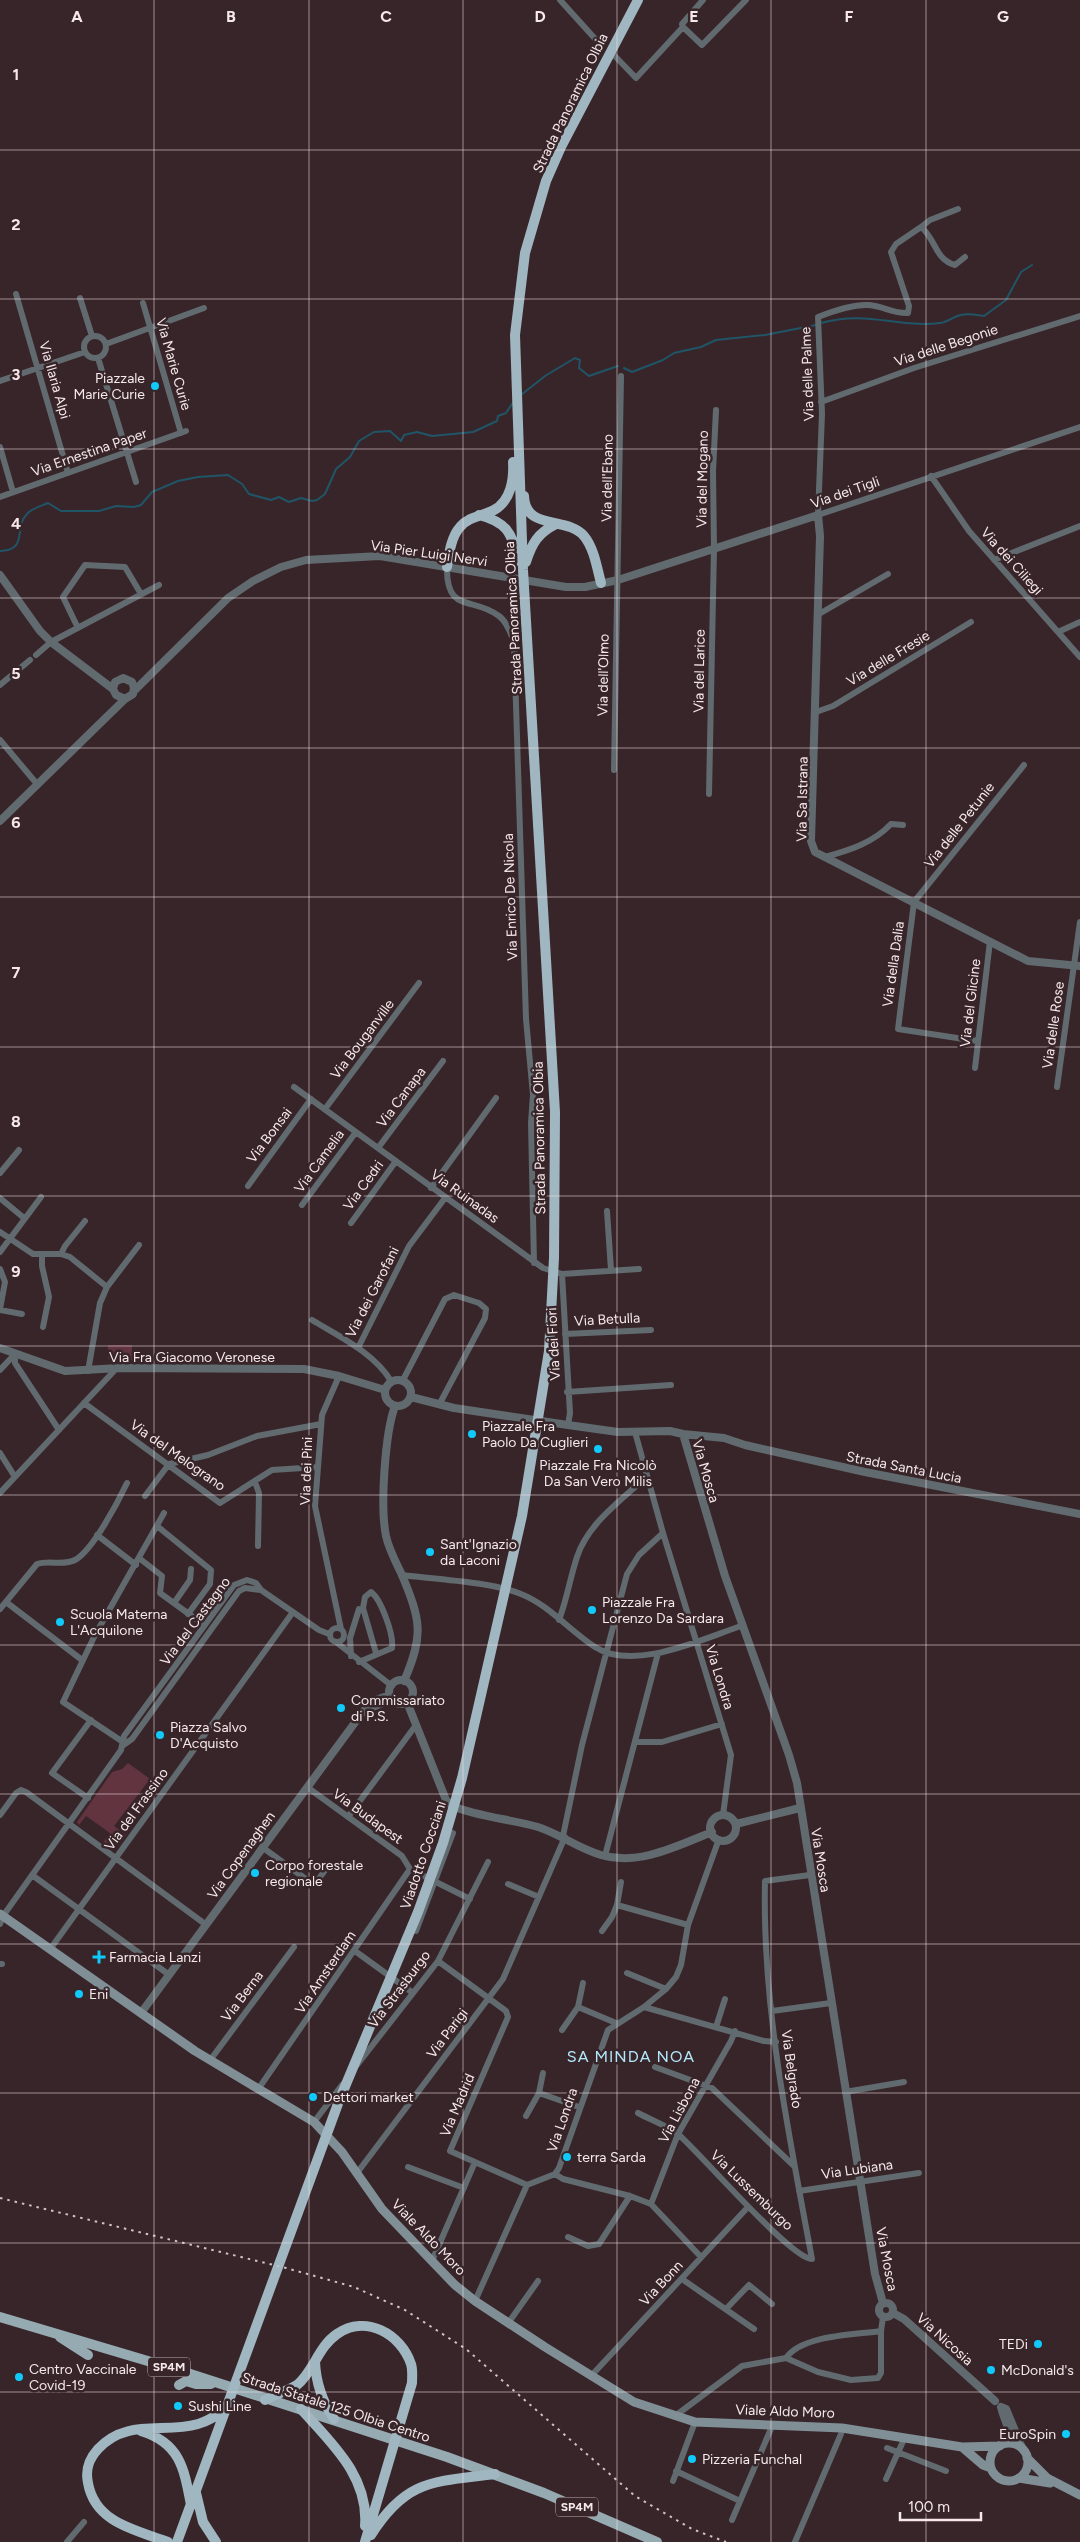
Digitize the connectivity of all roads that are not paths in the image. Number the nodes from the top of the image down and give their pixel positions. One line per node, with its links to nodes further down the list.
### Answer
1 (560, 0): 6 (street)
2 (638, 0): 7 (highway, Strada Panoramica Olbia)
3 (703, 0): 5 (street)
4 (746, 0): 5 (street)
5 (683, 26): 7 (street)
6 (598, 42)
7 (611, 52): 28 (highway, Strada Panoramica Olbia)
8 (958, 209): 9 (street)
9 (921, 227): 10 (street); 24 (street, Via delle Palme)
10 (965, 257)
11 (16, 294): 21 (street, Via Ilaria Alpi)
12 (80, 298): 17 (street)
13 (143, 303): 16 (street, Via Marie Curie)
14 (204, 308): 16 (street)
15 (1080, 316): 24 (street, Via delle Begonie)
16 (152, 327): 18 (street); 27 (street, Via Marie Curie)
17 (92, 336): 18 (street); 19 (street)
18 (106, 344): 20 (street)
19 (85, 352): 20 (street); 21 (street)
20 (98, 358): 31 (street)
21 (39, 368): 23 (street); 32 (street, Via Ilaria Alpi)
22 (621, 376): 47 (street, Via dell'Ebano)
23 (0, 381)
24 (821, 402): 38 (street, Via delle Palme)
25 (716, 410): 41 (street, Via del Mogano)
26 (1080, 427): 33 (street, Via dei Tigli)
27 (183, 432): 31 (street, Via Ernestina Paper)
28 (517, 434): 30 (highway, Strada Panoramica Olbia); 37 (highway)
29 (0, 447): 35 (street)
30 (518, 449): 39 (highway); 44 (highway, Strada Panoramica Olbia)
31 (126, 452): 32 (street, Via Ernestina Paper); 34 (street)
32 (68, 473): 35 (street, Via Ernestina Paper)
33 (931, 476): 38 (street, Via dei Tigli); 42 (street, Via dei Ciliegi)
34 (136, 482)
35 (13, 492): 36 (street, Via Ernestina Paper)
36 (0, 497)
37 (479, 515): 43 (highway); 44 (highway)
38 (818, 515): 41 (street, Via dei Tigli); 51 (street, Via Sa Istrana)
39 (556, 524): 44 (highway); 48 (highway)
40 (1080, 526): 42 (street)
41 (714, 548): 47 (street, Via dei Tigli); 69 (street, Via del Larice)
42 (994, 560): 55 (street, Via dei Ciliegi)
43 (447, 567): 48 (street, Via Pier Luigi Nervi); 58 (street, Via Pier Luigi Nervi); 107 (street, Via Enrico De Nicola)
44 (523, 570): 136 (highway, Strada Panoramica Olbia)
45 (0, 574): 56 (street)
46 (888, 574): 51 (street)
47 (618, 580): 48 (street, Via Pier Luigi Nervi); 67 (street, Via dell'Olmo)
48 (601, 583)
49 (159, 585): 50 (street)
50 (141, 594): 54 (street); 54 (street)
51 (819, 614): 64 (street, Via Sa Istrana)
52 (971, 622): 64 (street, Via delle Fresie)
53 (1080, 622): 55 (street)
54 (78, 628): 56 (street)
55 (1058, 632): 57 (street, Via dei Ciliegi)
56 (51, 642): 60 (street); 61 (street)
57 (1080, 657)
58 (155, 671): 59 (street, Via Pier Luigi Nervi); 62 (street, Via Pier Luigi Nervi)
59 (130, 680): 61 (street); 62 (street)
60 (0, 686)
61 (114, 686): 63 (street)
62 (134, 691): 63 (street)
63 (122, 698): 68 (street)
64 (816, 712): 72 (street, Via Sa Istrana)
65 (0, 740): 68 (street)
66 (1024, 765): 73 (street, Via delle Petunie)
67 (614, 770)
68 (37, 784): 70 (street)
69 (710, 794)
70 (0, 821)
71 (903, 825): 72 (street)
72 (825, 857): 73 (street, Via Sa Istrana)
73 (914, 902): 75 (street, Via Sa Istrana); 78 (street, Via della Dalia)
74 (1080, 922): 76 (street, Via delle Rose)
75 (990, 941): 76 (street, Via Sa Istrana); 78 (street, Via del Glicine)
76 (1077, 966): 82 (street, Via delle Rose)
77 (418, 983): 85 (street, Via Bouganville)
78 (977, 1041): 80 (street, Via del Glicine)
79 (444, 1061): 87 (street, Via Canapa)
80 (975, 1068)
81 (294, 1087): 84 (street, Via Ruinadas)
82 (1057, 1087)
83 (496, 1098): 92 (street)
84 (311, 1099): 85 (street, Via Ruinadas); 91 (street, Via Bonsai)
85 (325, 1109): 86 (street, Via Ruinadas)
86 (356, 1132): 87 (street, Via Ruinadas); 96 (street, Via Camelia)
87 (378, 1148): 89 (street, Via Ruinadas)
88 (19, 1150): 90 (street)
89 (396, 1161): 92 (street, Via Ruinadas); 100 (street, Via Cedri)
90 (0, 1173)
91 (248, 1186)
92 (431, 1188): 95 (street, Via Ruinadas)
93 (41, 1197): 98 (street)
94 (0, 1198): 98 (street)
95 (445, 1198): 107 (street, Via Ruinadas); 120 (street, Via dei Garofani)
96 (302, 1205)
97 (607, 1211): 110 (street)
98 (24, 1218): 102 (street)
99 (85, 1222): 105 (street)
100 (351, 1223)
101 (0, 1232): 102 (street)
102 (10, 1240): 104 (street); 106 (street)
103 (139, 1245): 112 (street)
104 (0, 1252)
105 (61, 1254): 106 (street); 112 (street)
106 (42, 1255): 116 (street)
107 (534, 1263): 111 (street, Via Ruinadas)
108 (0, 1269): 113 (street)
109 (639, 1269): 110 (street, Via Ruinadas)
110 (611, 1270): 111 (street, Via Ruinadas)
111 (562, 1274): 118 (street, Via dei Fiori)
112 (107, 1287): 125 (street)
113 (0, 1310): 114 (street)
114 (22, 1314)
115 (312, 1320): 120 (street, Via dei Garofani)
116 (43, 1327)
117 (651, 1330): 118 (street, Via Betulla)
118 (565, 1334): 131 (street, Via dei Fiori)
119 (0, 1348): 121 (street, Via Fra Giacomo Veronese)
120 (358, 1348): 128 (street, Via dei Garofani)
121 (15, 1354): 122 (street); 125 (street, Via Fra Giacomo Veronese)
122 (12, 1362): 124 (street); 142 (street)
123 (114, 1369): 125 (street, Via Fra Giacomo Veronese); 126 (street, Via Fra Giacomo Veronese); 133 (street)
124 (0, 1370)
125 (88, 1371)
126 (339, 1376): 130 (street, Via Fra Giacomo Veronese); 138 (street, Via dei Pini)
127 (403, 1380): 128 (street); 132 (street); 134 (street)
128 (391, 1382): 130 (street)
129 (670, 1385): 131 (street)
130 (385, 1390): 135 (street)
131 (568, 1392): 137 (street, Via dei Fiori)
132 (411, 1397): 134 (street); 135 (street)
133 (84, 1403): 142 (street); 146 (street, Via del Melograno)
134 (439, 1405): 139 (street)
135 (395, 1406): 163 (street)
136 (540, 1409): 300 (highway, Viadotto Cocciani)
137 (570, 1413): 139 (street); 140 (street, Via dei Fiori); 141 (street, Via dei Fiori)
138 (321, 1424): 146 (street); 147 (street, Via dei Pini)
139 (559, 1424): 140 (street)
140 (568, 1425): 141 (street)
141 (579, 1427): 143 (street)
142 (59, 1430): 148 (street)
143 (636, 1432): 144 (street); 149 (street, Via Londra)
144 (683, 1434): 155 (street, Strada Santa Lucia); 173 (street, Via Mosca)
145 (0, 1453): 148 (street)
146 (169, 1464): 150 (street, Via del Melograno); 153 (street)
147 (318, 1468): 150 (street, Via del Melograno); 174 (street, Via dei Pini)
148 (15, 1477): 152 (street)
149 (646, 1477): 157 (street, Via Londra); 171 (street)
150 (255, 1482): 159 (street)
151 (127, 1483): 158 (street)
152 (0, 1493)
153 (145, 1496)
154 (164, 1513): 156 (street)
155 (1080, 1514)
156 (157, 1526): 160 (street); 170 (street)
157 (663, 1533): 177 (street, Via Londra); 179 (street, Via Parigi)
158 (97, 1535): 161 (street); 165 (street)
159 (258, 1546)
160 (140, 1558): 161 (street); 166 (street)
161 (136, 1565): 183 (street)
162 (191, 1569): 166 (street)
163 (402, 1575): 171 (street); 185 (street)
164 (261, 1590): 169 (street, Via del Castagno); 172 (street, Via del Castagno); 195 (street, Via del Castagno)
165 (6, 1602): 167 (street); 183 (street)
166 (174, 1603): 170 (street)
167 (0, 1609)
168 (359, 1609): 176 (street)
169 (293, 1612): 175 (street, Via del Castagno); 210 (street, Via del Frassino)
170 (188, 1614): 172 (street)
171 (559, 1620): 179 (street)
172 (204, 1625): 195 (street, Via del Castagno)
173 (741, 1626): 177 (street); 198 (street, Via Mosca)
174 (341, 1629): 175 (street); 176 (street)
175 (329, 1634): 178 (street)
176 (347, 1637): 178 (street); 182 (street)
177 (696, 1641): 180 (street); 192 (street, Via Londra)
178 (336, 1642): 182 (street)
179 (605, 1652): 180 (street); 206 (street, Via Parigi)
180 (658, 1653): 194 (street)
181 (376, 1654): 181 (street); 184 (street)
182 (351, 1656): 184 (street)
183 (82, 1660): 191 (street)
184 (359, 1662): 186 (street)
185 (404, 1681): 186 (street); 189 (street)
186 (392, 1686): 187 (street)
187 (390, 1695): 188 (street); 190 (street, Via Copenaghen)
188 (395, 1702): 189 (street); 190 (street, Via Copenaghen)
189 (407, 1702): 193 (street)
190 (362, 1713): 196 (street, Via Copenaghen)
191 (91, 1720): 195 (street); 197 (street)
192 (722, 1724): 194 (street); 200 (street, Via Londra)
193 (416, 1725): 201 (street); 206 (street)
194 (636, 1742): 209 (street)
195 (123, 1744): 197 (street, Via del Castagno)
196 (307, 1787): 201 (street, Via Budapest); 208 (street, Via Copenaghen)
197 (88, 1798): 202 (street, Via del Castagno)
198 (800, 1808): 203 (street); 215 (street, Via Mosca)
199 (0, 1814): 202 (street)
200 (723, 1815): 203 (street); 204 (street)
201 (348, 1817): 213 (street, Via Budapest)
202 (69, 1824): 210 (street); 214 (street, Via del Castagno)
203 (736, 1824): 207 (street)
204 (712, 1832): 207 (street); 209 (street)
205 (453, 1833): 216 (street)
206 (564, 1836): 209 (street); 219 (street, Via Parigi)
207 (719, 1839): 225 (street, Via Londra)
208 (262, 1848): 212 (street); 224 (street, Via Copenaghen)
209 (605, 1856)
210 (115, 1859): 222 (street, Via del Frassino); 224 (street)
211 (488, 1862): 220 (street, Via Strasburgo)
212 (329, 1866)
213 (410, 1868): 216 (street, Via Budapest); 230 (street, Via Amsterdam)
214 (32, 1875): 222 (street); 223 (street, Via del Castagno)
215 (810, 1875): 239 (street, Via Mosca); 242 (street, Via Belgrado)
216 (435, 1882): 220 (street, Via Budapest); 227 (street)
217 (620, 1882): 221 (street)
218 (508, 1884): 219 (street)
219 (539, 1897): 237 (street, Via Parigi)
220 (470, 1899): 231 (street, Via Strasburgo)
221 (617, 1905): 225 (street); 226 (street)
222 (78, 1909): 229 (street, Via del Frassino); 233 (street)
223 (1, 1918): 229 (main road, Viale Aldo Moro)
224 (205, 1924): 233 (street, Via Copenaghen)
225 (688, 1925): 235 (street, Via Londra)
226 (602, 1930)
227 (416, 1932)
228 (294, 1947): 249 (street, Via Berna)
229 (51, 1948): 243 (main road, Viale Aldo Moro)
230 (355, 1951): 236 (street); 254 (street, Via Amsterdam)
231 (438, 1961): 236 (street, Via Strasburgo); 237 (street)
232 (627, 1972): 235 (street)
233 (168, 1974): 243 (street, Via Copenaghen)
234 (583, 1983): 241 (street)
235 (666, 1989): 240 (street, Via Londra)
236 (413, 1994): 260 (street, Via Strasburgo)
237 (490, 1998): 262 (street, Via Madrid); 265 (street, Via Parigi)
238 (725, 1999): 245 (street)
239 (831, 2003): 242 (street); 255 (street, Via Mosca)
240 (644, 2006): 244 (street, Via Londra); 245 (street)
241 (578, 2007): 244 (street); 246 (street)
242 (772, 2011): 248 (street, Via Belgrado)
243 (141, 2013): 249 (main road, Viale Aldo Moro)
244 (616, 2023): 257 (street, Via Londra)
245 (716, 2027): 247 (street)
246 (562, 2030)
247 (734, 2031): 248 (street); 253 (street, Via Lisbona)
248 (776, 2042): 263 (street, Via Belgrado)
249 (211, 2060): 254 (main road, Viale Aldo Moro)
250 (655, 2067): 253 (street)
251 (543, 2073): 256 (street)
252 (904, 2082): 255 (street)
253 (707, 2084): 261 (street, Via Lisbona); 263 (street)
254 (259, 2088): 260 (main road, Viale Aldo Moro)
255 (846, 2092): 268 (street, Via Mosca)
256 (539, 2093): 257 (street); 259 (street)
257 (579, 2107): 267 (street, Via Londra)
258 (638, 2114): 261 (street, Via Lussemburgo)
259 (526, 2116)
260 (314, 2122): 265 (main road, Viale Aldo Moro)
261 (678, 2134): 273 (street, Via Lisbona); 274 (street, Via Lussemburgo)
262 (475, 2162): 269 (street, Via Madrid); 270 (street)
263 (793, 2165): 271 (street, Via Belgrado)
264 (408, 2167): 270 (street)
265 (357, 2173): 278 (main road, Viale Aldo Moro)
266 (919, 2173): 268 (street, Via Lubiana)
267 (554, 2174): 269 (street, Via Londra); 272 (street)
268 (860, 2182): 271 (street, Via Lubiana); 282 (street, Via Mosca)
269 (527, 2185): 281 (street)
270 (464, 2188): 278 (street)
271 (799, 2191): 277 (street, Via Belgrado)
272 (630, 2196): 273 (street); 275 (street)
273 (651, 2204): 276 (street)
274 (748, 2207): 276 (street, Via Bonn); 277 (street, Via Lussemburgo)
275 (568, 2237)
276 (701, 2257): 279 (street, Via Bonn)
277 (812, 2260)
278 (432, 2261): 281 (main road, Viale Aldo Moro)
279 (682, 2278): 284 (street); 295 (street, Via Bonn)
280 (538, 2282): 288 (street)
281 (475, 2300): 288 (main road, Viale Aldo Moro)
282 (883, 2303): 285 (street); 287 (street)
283 (772, 2304): 284 (street)
284 (726, 2309): 289 (street)
285 (893, 2313): 287 (street); 299 (street, Via Nicosia)
286 (0, 2317): 291 (main road, Strada Statale 125 Olbia Centro / SP4M)
287 (883, 2317): 290 (street)
288 (509, 2322): 295 (main road, Viale Aldo Moro)
289 (754, 2329)
290 (881, 2331): 293 (street); 293 (street)
291 (56, 2333): 292 (main road); 296 (main road, Strada Statale 125 Olbia Centro / SP4M)
292 (88, 2355)
293 (786, 2358): 303 (street)
294 (315, 2359): 298 (highway); 304 (highway); 332 (highway)
295 (591, 2376): 303 (main road, Viale Aldo Moro)
296 (219, 2383): 297 (main road); 298 (main road, Strada Statale 125 Olbia Centro / SP4M)
297 (179, 2385)
298 (265, 2400): 302 (main road, Strada Statale 125 Olbia Centro / SP4M)
299 (995, 2401): 301 (street, Via Nicosia)
300 (229, 2403): 308 (highway); 322 (highway)
301 (1001, 2407): 310 (street, Via Nicosia); 314 (street, Via Nicosia)
302 (302, 2409): 304 (main road, Strada Statale 125 Olbia Centro / SP4M); 332 (highway)
303 (675, 2416): 305 (main road, Viale Aldo Moro)
304 (334, 2419): 318 (main road, Strada Statale 125 Olbia Centro / SP4M)
305 (695, 2422): 306 (main road, Viale Aldo Moro); 316 (street)
306 (773, 2424): 307 (main road, Viale Aldo Moro); 324 (street)
307 (842, 2428): 309 (main road, Viale Aldo Moro); 334 (street)
308 (120, 2433): 325 (highway); 329 (highway)
309 (905, 2437): 311 (main road, Viale Aldo Moro); 313 (street)
310 (1003, 2445): 311 (main road, Viale Aldo Moro); 314 (main road); 315 (main road)
311 (962, 2447): 315 (main road)
312 (887, 2448): 313 (street)
313 (898, 2452): 317 (street); 320 (street)
314 (1025, 2454): 319 (main road); 323 (main road)
315 (991, 2468): 319 (main road)
316 (676, 2471): 321 (street); 324 (street)
317 (946, 2471)
318 (495, 2474): 332 (highway); 333 (main road, Strada Statale 125 Olbia Centro / SP4M)
319 (1019, 2478): 323 (main road)
320 (886, 2479)
321 (673, 2481)
322 (197, 2491): 325 (highway); 331 (highway)
323 (1080, 2495)
324 (740, 2500): 326 (street)
325 (191, 2505): 330 (highway)
326 (732, 2520)
327 (84, 2522): 328 (street)
328 (67, 2542)
329 (168, 2542)
330 (177, 2542)
331 (216, 2542)
332 (365, 2542)
333 (657, 2542)
334 (795, 2542)

